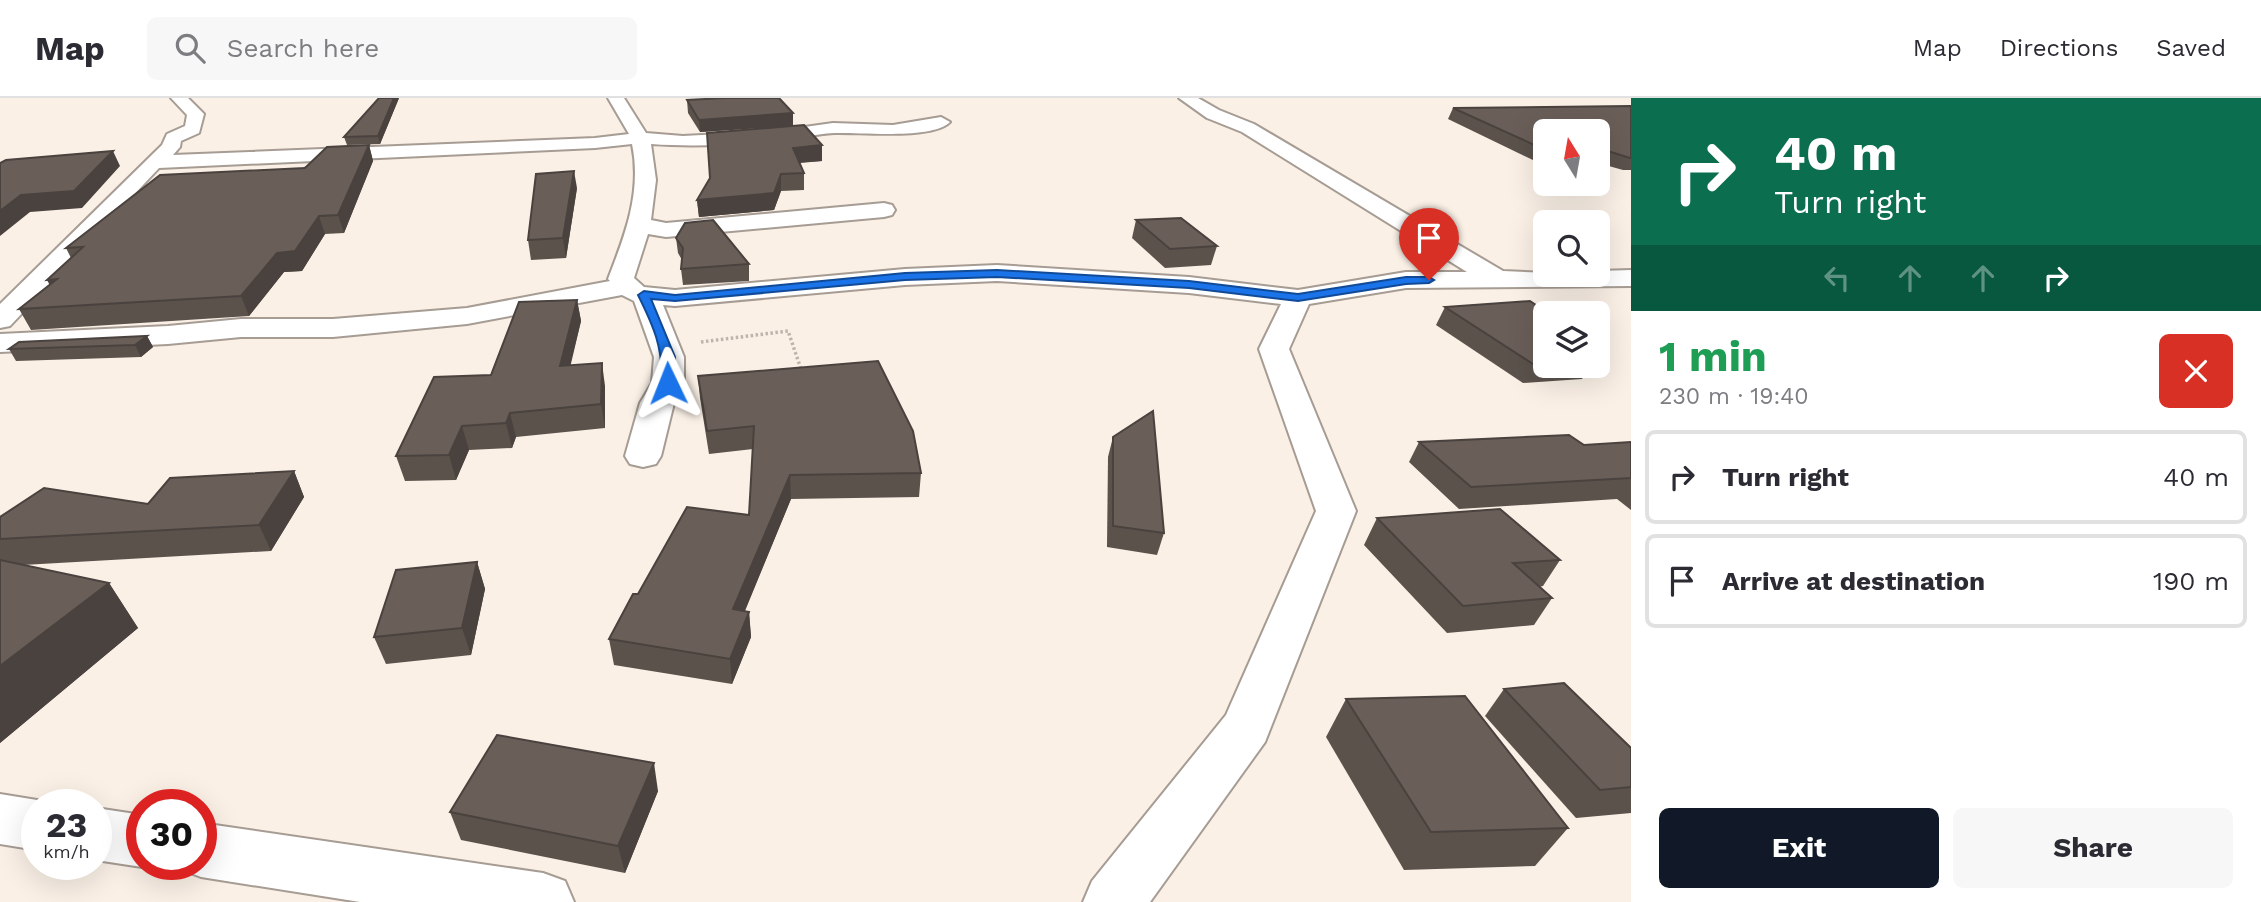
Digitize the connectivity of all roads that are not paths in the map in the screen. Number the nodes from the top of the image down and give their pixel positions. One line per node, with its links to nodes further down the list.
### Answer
1 (179, 98): 6 (street)
2 (616, 98): 5 (street)
3 (1187, 98): 10 (street)
4 (941, 122): 5 (street)
5 (639, 138): 6 (street); 8 (street)
6 (154, 162): 13 (street)
7 (884, 210): 8 (street)
8 (638, 225): 11 (street)
9 (1631, 278): 10 (street)
10 (1497, 279): 12 (street)
11 (636, 290): 12 (street); 14 (street); 15 (street)
12 (1298, 298): 20 (street)
13 (0, 320)
14 (0, 343)
15 (643, 456)
16 (0, 819): 17 (street)
17 (21, 822)
18 (217, 852): 19 (street)
19 (543, 902)
20 (1114, 902)

